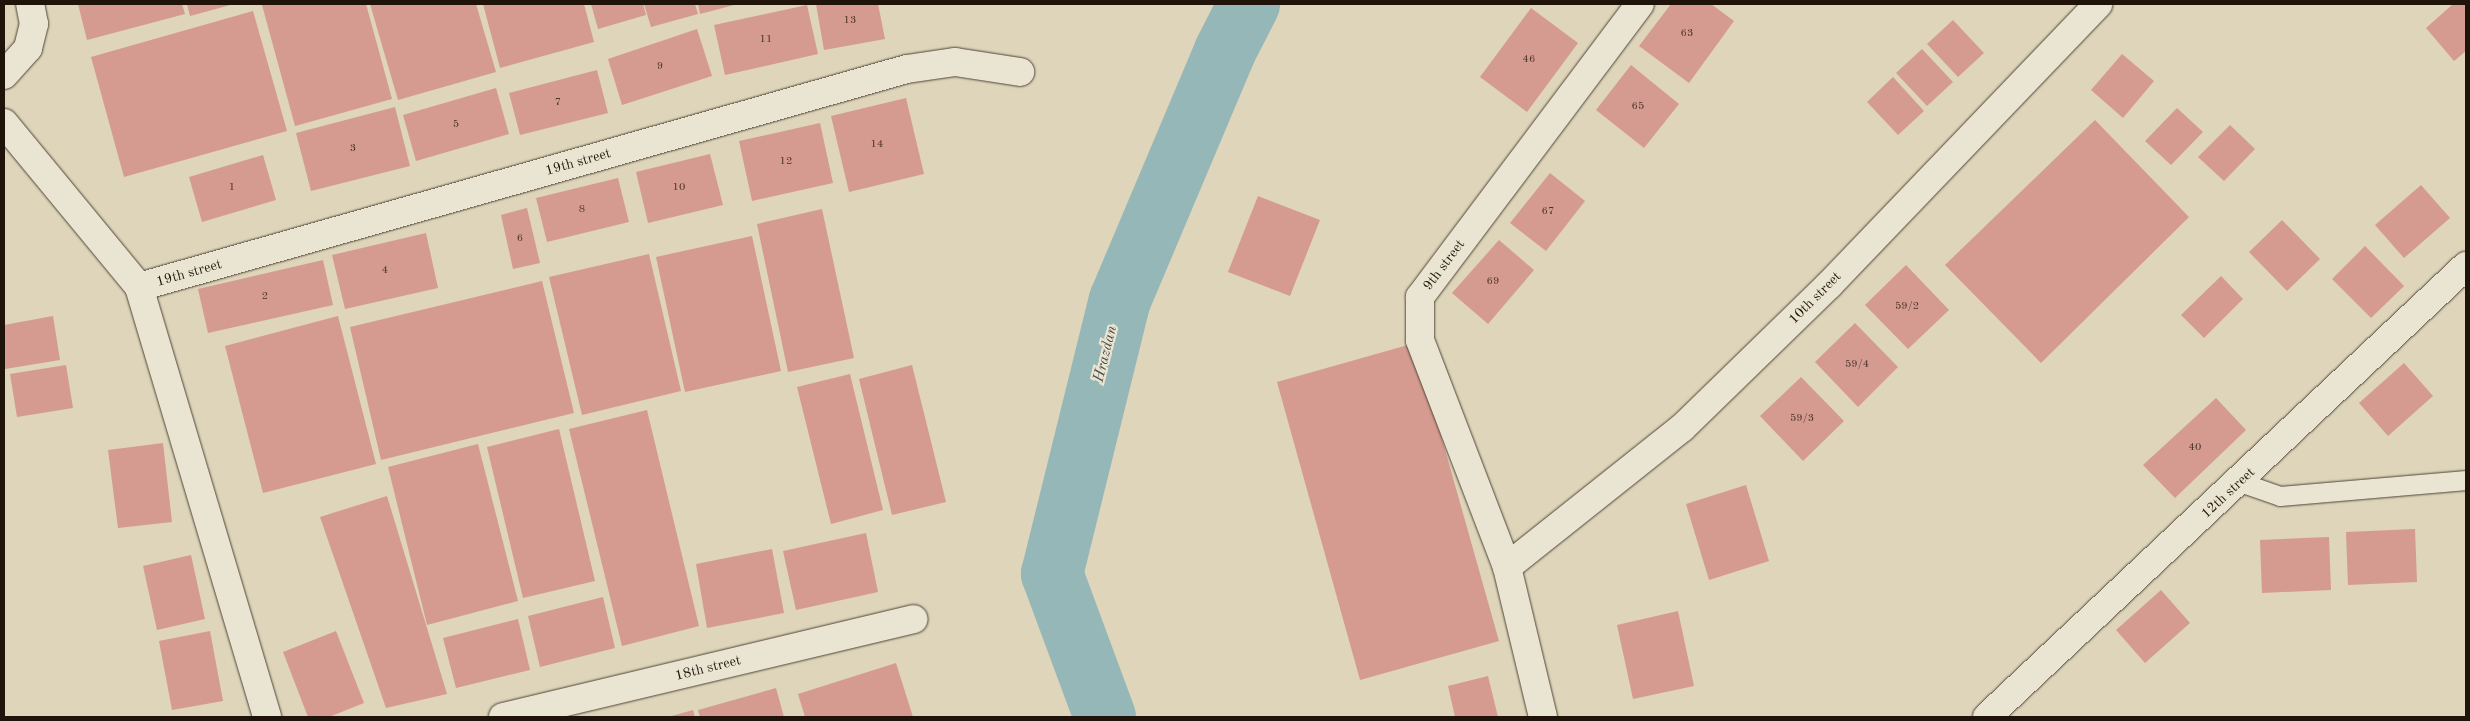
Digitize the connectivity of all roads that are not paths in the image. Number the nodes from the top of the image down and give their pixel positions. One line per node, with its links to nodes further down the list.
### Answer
1 (30, 4): 5 (street)
2 (1640, 4): 11 (street, 9th street)
3 (2098, 4): 11 (street, 10th street)
4 (1020, 72): 8 (street, 19th street)
5 (4, 75)
6 (4, 123): 8 (street)
7 (2466, 266): 10 (street, 12th street)
8 (139, 287): 13 (street)
9 (2466, 480): 10 (lane)
10 (2240, 482): 16 (street, 12th street)
11 (1507, 567): 15 (street, 9th street)
12 (913, 619): 14 (street, 18th street)
13 (267, 717)
14 (503, 717)
15 (1543, 717)
16 (1987, 717)

